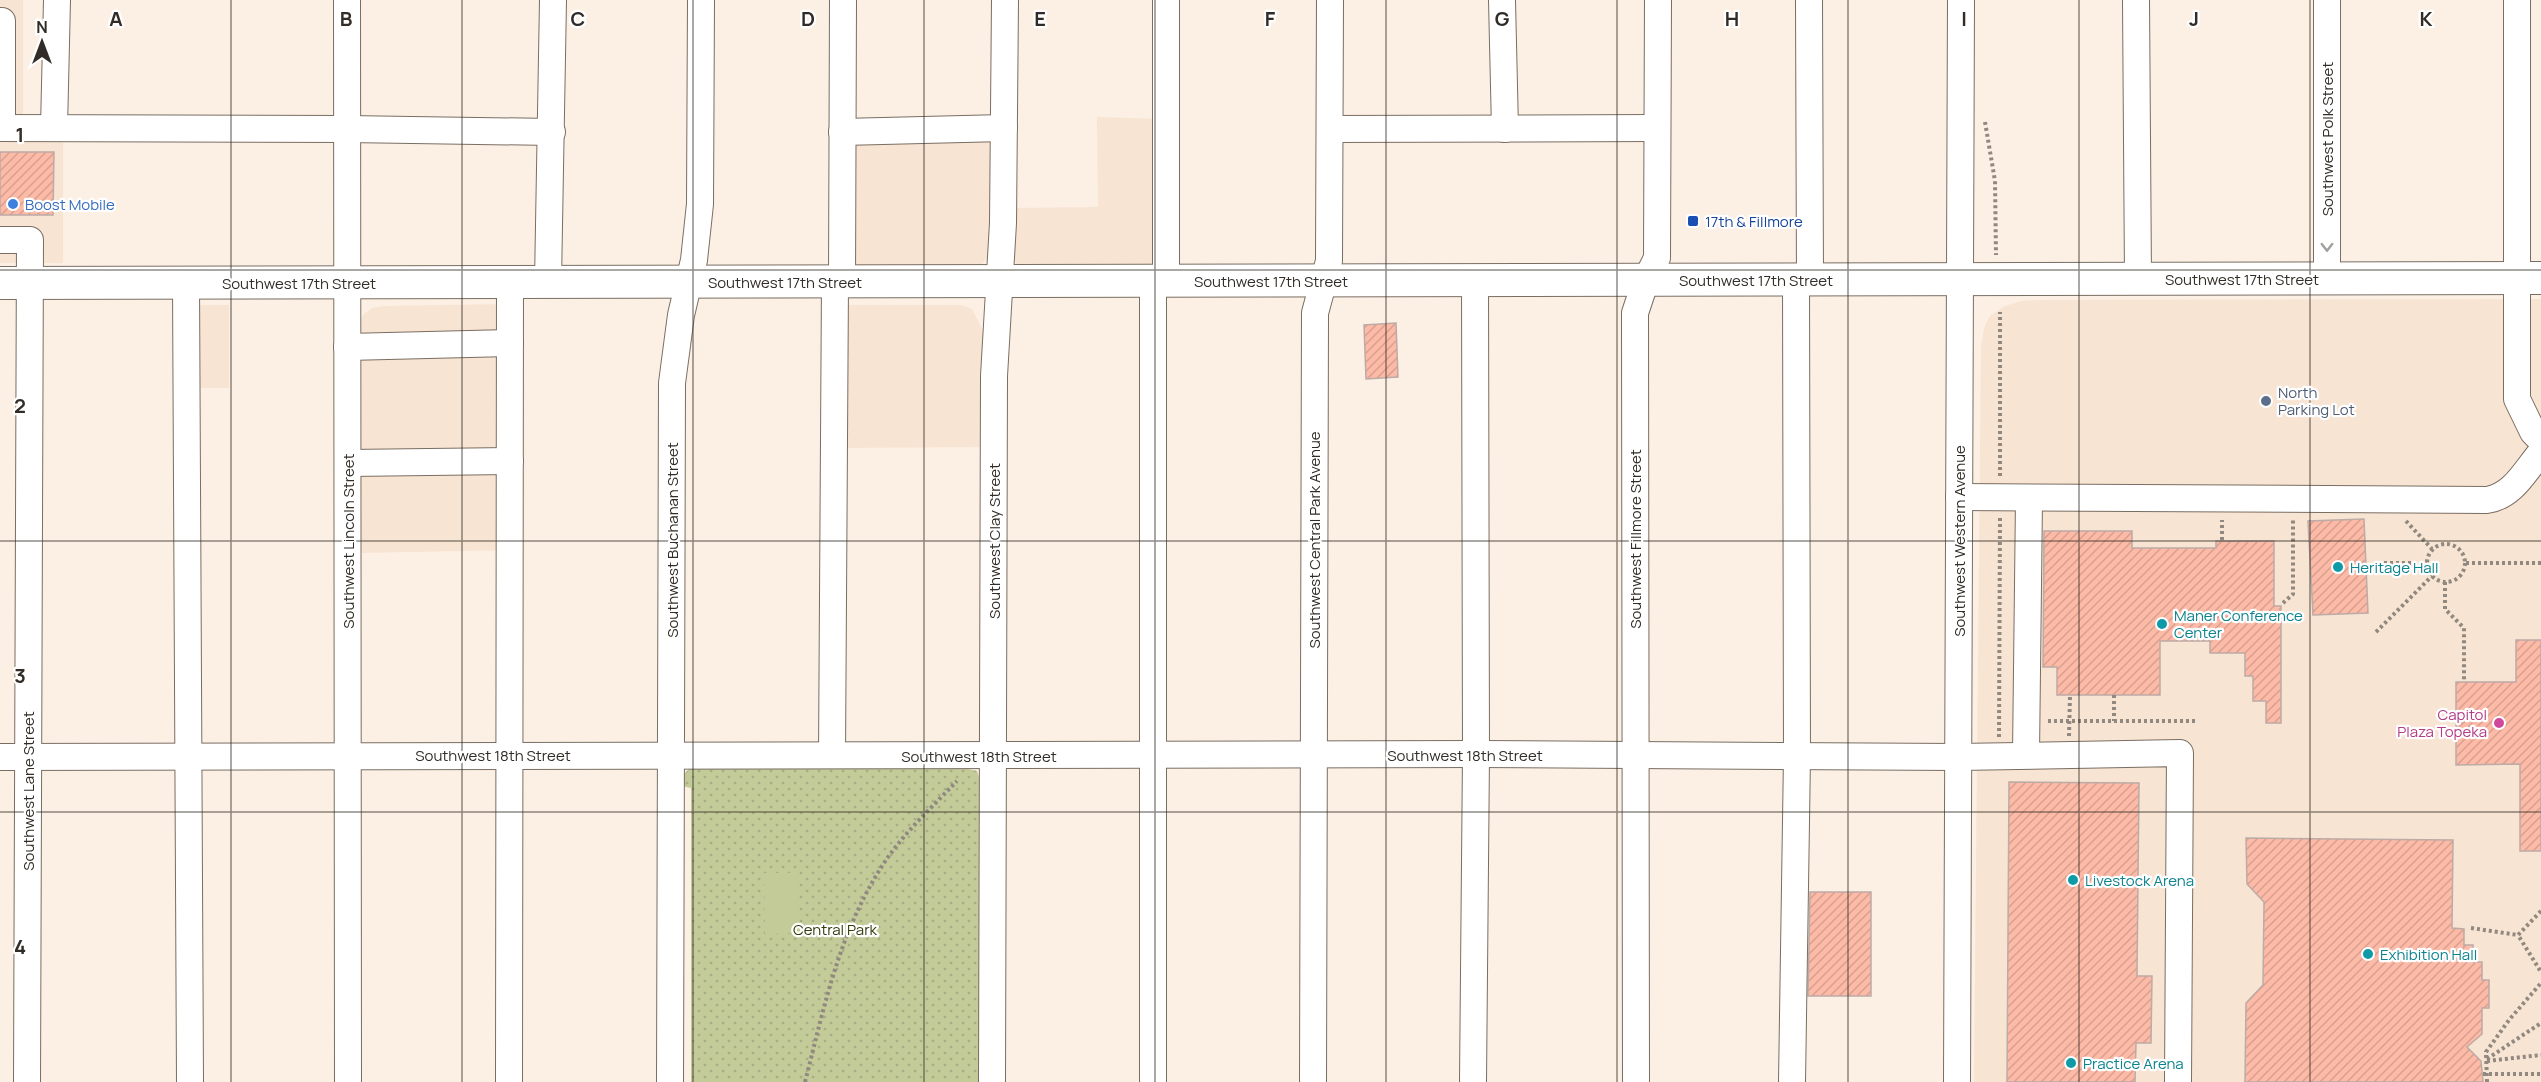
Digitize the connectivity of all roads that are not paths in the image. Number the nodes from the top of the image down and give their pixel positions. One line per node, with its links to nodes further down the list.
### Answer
1 (57, 0): 18 (street)
2 (347, 0): 21 (street, Southwest Lincoln Street)
3 (553, 0): 24 (street)
4 (701, 0): 39 (street, Southwest Buchanan Street)
5 (843, 0): 25 (street)
6 (1005, 0): 19 (street, Southwest Clay Street)
7 (1166, 0): 35 (street)
8 (1330, 0): 22 (street, Southwest Central Park Avenue)
9 (1502, 0): 23 (street)
10 (1658, 0): 20 (street, Southwest Fillmore Street)
11 (1809, 0): 28 (street)
12 (1961, 0): 29 (street, Southwest Western Avenue)
13 (2136, 0): 30 (street)
14 (2327, 0): 31 (street, Southwest Polk Street, one-way to 31)
15 (2517, 0): 27 (street)
16 (0, 21): 17 (street)
17 (1, 128): 18 (street)
18 (54, 128): 21 (street)
19 (1004, 128): 25 (street); 34 (street, Southwest Clay Street)
20 (1657, 128): 23 (street); 33 (street, Southwest Fillmore Street)
21 (347, 129): 24 (street); 43 (street, Southwest Lincoln Street)
22 (1330, 129): 23 (street); 36 (street, Southwest Central Park Avenue)
23 (1505, 129)
24 (552, 132): 38 (street)
25 (842, 132): 40 (street)
26 (0, 240): 41 (street, Southwest Lane Street)
27 (2529, 278): 31 (main road, Southwest 17th Street); 46 (street)
28 (1803, 279): 29 (main road, Southwest 17th Street); 33 (main road, Southwest 17th Street); 63 (street)
29 (1959, 279): 30 (main road, Southwest 17th Street); 50 (street, Southwest Western Avenue)
30 (2138, 279): 31 (main road, Southwest 17th Street)
31 (2327, 279)
32 (1475, 280): 33 (main road, Southwest 17th Street); 36 (main road, Southwest 17th Street); 52 (street)
33 (1646, 280): 58 (street, Southwest Fillmore Street)
34 (999, 281): 35 (main road, Southwest 17th Street); 40 (main road, Southwest 17th Street); 61 (street, Southwest Clay Street)
35 (1159, 281): 36 (main road, Southwest 17th Street); 62 (street)
36 (1322, 281): 57 (street, Southwest Central Park Avenue)
37 (510, 282): 38 (main road, Southwest 17th Street); 43 (main road, Southwest 17th Street); 44 (street)
38 (548, 282): 39 (main road, Southwest 17th Street)
39 (687, 282): 40 (main road, Southwest 17th Street); 55 (street, Southwest Buchanan Street)
40 (838, 282): 56 (street)
41 (15, 283): 42 (main road, Southwest 17th Street); 65 (street, Southwest Lane Street)
42 (186, 283): 43 (main road, Southwest 17th Street); 60 (street)
43 (347, 283): 45 (street, Southwest Lincoln Street)
44 (510, 343): 45 (street); 48 (street)
45 (347, 347): 49 (street, Southwest Lincoln Street)
46 (2541, 440)
47 (2541, 452): 51 (street)
48 (510, 461): 49 (street); 54 (street)
49 (348, 463): 53 (street, Southwest Lincoln Street)
50 (1959, 497): 51 (street); 66 (street, Southwest Western Avenue)
51 (2029, 499): 59 (street)
52 (1476, 754): 57 (street, Southwest 18th Street); 58 (street, Southwest 18th Street); 75 (street)
53 (348, 755): 54 (street, Southwest 18th Street); 60 (street, Southwest 18th Street); 69 (street, Southwest Lincoln Street)
54 (509, 755): 55 (street, Southwest 18th Street); 70 (street)
55 (671, 755): 56 (street, Southwest 18th Street); 71 (street, Southwest Buchanan Street)
56 (832, 755): 61 (street, Southwest 18th Street)
57 (1313, 755): 62 (street, Southwest 18th Street); 74 (street, Southwest Central Park Avenue)
58 (1635, 755): 63 (street, Southwest 18th Street); 76 (street, Southwest Fillmore Street)
59 (2026, 755): 66 (street, Southwest 18th Street); 79 (street, Southwest 18th Street)
60 (188, 756): 65 (street, Southwest 18th Street); 68 (street)
61 (993, 756): 62 (street, Southwest 18th Street); 72 (street, Southwest Clay Street)
62 (1152, 756): 73 (street)
63 (1797, 756): 66 (street, Southwest 18th Street); 77 (street)
64 (0, 757): 65 (street, Southwest 18th Street)
65 (28, 757): 67 (street, Southwest Lane Street)
66 (1958, 757): 78 (street, Southwest Western Avenue)
67 (27, 1082)
68 (190, 1082)
69 (348, 1082)
70 (509, 1082)
71 (670, 1082)
72 (992, 1082)
73 (1152, 1082)
74 (1313, 1082)
75 (1473, 1082)
76 (1636, 1082)
77 (1792, 1082)
78 (1957, 1082)
79 (2178, 1082)

